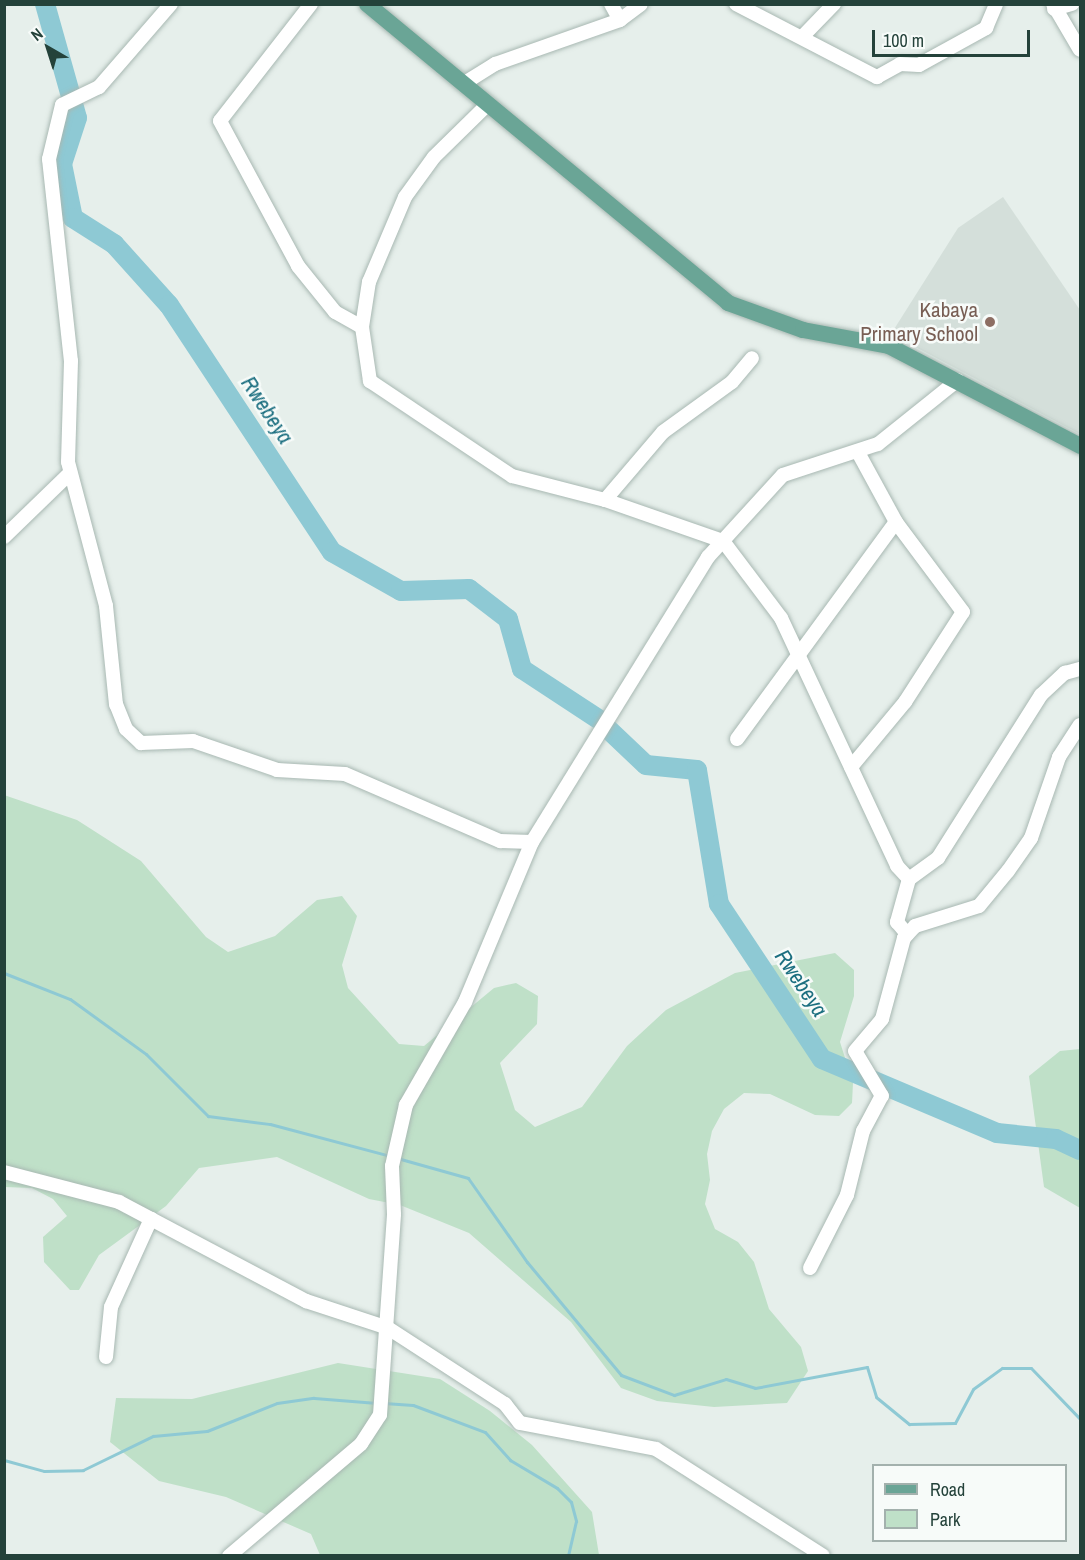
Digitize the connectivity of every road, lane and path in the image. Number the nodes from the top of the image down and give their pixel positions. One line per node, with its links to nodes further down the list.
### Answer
1 (171, 4): 21 (street)
2 (311, 4): 16 (street)
3 (367, 4): 14 (main road)
4 (611, 4): 11 (street)
5 (641, 4): 11 (street)
6 (736, 4): 12 (street)
7 (834, 4): 12 (street)
8 (996, 4): 12 (street)
9 (1072, 4): 10 (street)
10 (1053, 7): 13 (street)
11 (620, 20): 14 (street)
12 (803, 36)
13 (1080, 50)
14 (463, 84): 15 (main road)
15 (487, 105): 16 (street); 18 (main road)
16 (362, 327): 22 (street)
17 (752, 358): 22 (street)
18 (958, 380): 19 (main road); 20 (street)
19 (1080, 446)
20 (859, 454): 23 (street); 25 (street)
21 (70, 473): 24 (street); 31 (street)
22 (605, 500): 25 (street)
23 (896, 522): 26 (street); 30 (street)
24 (4, 537)
25 (723, 542): 26 (street); 31 (street)
26 (797, 655): 29 (street); 30 (street)
27 (1080, 669): 32 (street)
28 (1080, 725): 33 (street)
29 (738, 739)
30 (851, 766): 32 (street)
31 (532, 842): 37 (street)
32 (909, 879): 33 (street)
33 (907, 934): 36 (street)
34 (4, 1172): 35 (street)
35 (152, 1219): 37 (street); 38 (street)
36 (810, 1268)
37 (388, 1328): 39 (street); 40 (street)
38 (106, 1357)
39 (229, 1556)
40 (823, 1556)

